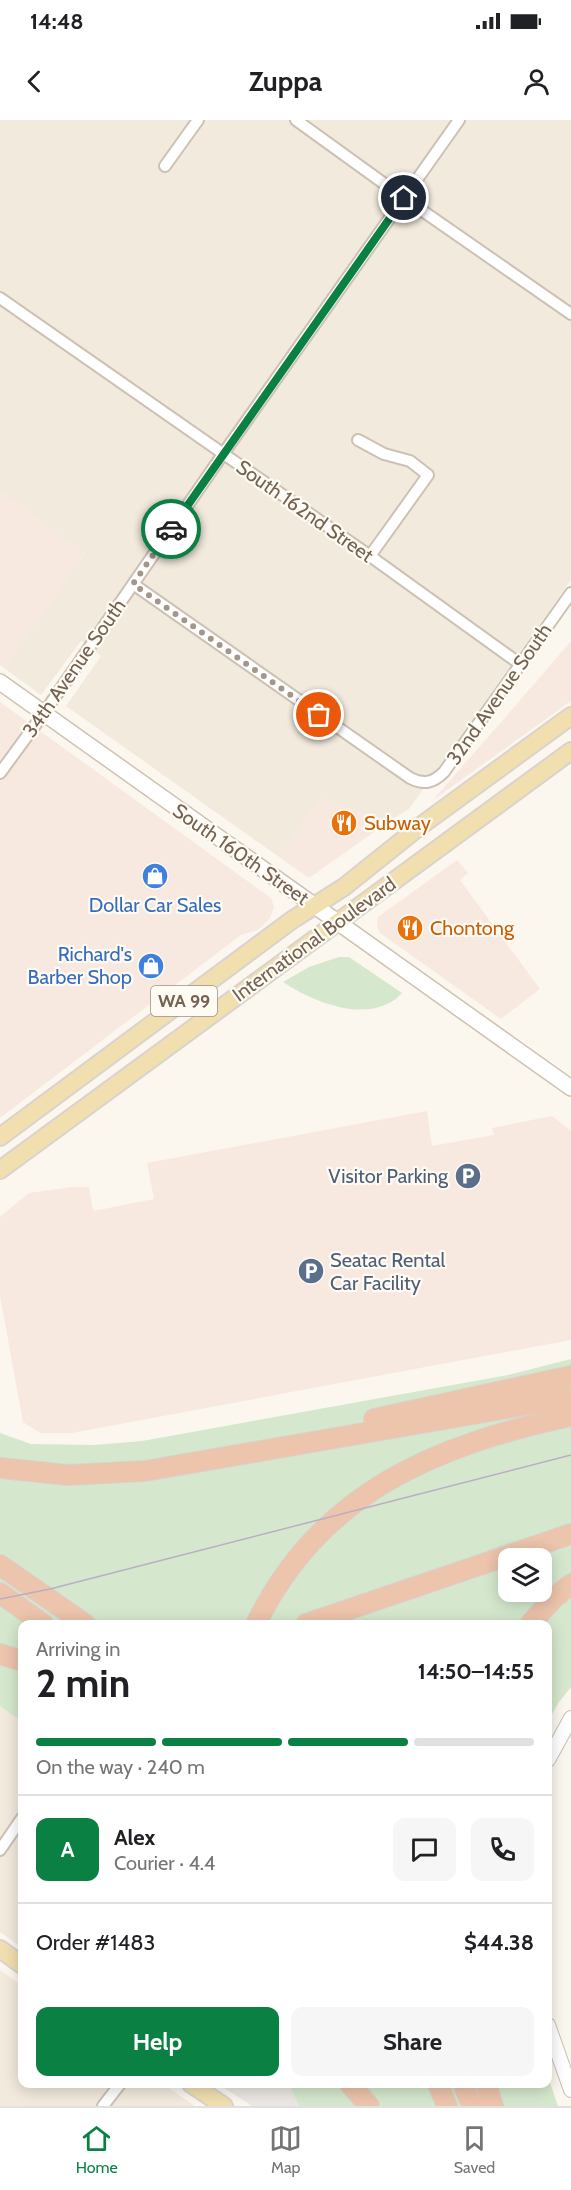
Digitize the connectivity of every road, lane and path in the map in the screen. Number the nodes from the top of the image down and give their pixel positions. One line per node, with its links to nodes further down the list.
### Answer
1 (198, 120): 4 (street)
2 (296, 120): 5 (street)
3 (459, 120): 5 (street, 34th Avenue South)
4 (165, 166)
5 (404, 198): 7 (street); 9 (street, 34th Avenue South)
6 (0, 298): 9 (street, South 162nd Street)
7 (571, 314)
8 (358, 440): 10 (street)
9 (223, 454): 10 (street, South 162nd Street); 11 (street, 34th Avenue South)
10 (369, 556): 13 (street, South 162nd Street)
11 (133, 584): 13 (street, 32nd Avenue South); 15 (street, 34th Avenue South)
12 (571, 593): 13 (street, 32nd Avenue South)
13 (520, 664)
14 (0, 682): 15 (main road, South 160th Street)
15 (44, 713): 18 (street, 34th Avenue South); 19 (main road, South 160th Street)
16 (571, 716): 19 (main road, International Boulevard / WA 99)
17 (571, 751): 20 (main road, International Boulevard / WA 99)
18 (0, 773)
19 (314, 906): 20 (main road, South 160th Street); 22 (main road, International Boulevard / WA 99)
20 (336, 922): 21 (main road, South 160th Street); 23 (main road, International Boulevard / WA 99)
21 (571, 1088)
22 (0, 1137)
23 (0, 1170)
24 (571, 1376): 27 (highway)
25 (571, 1397): 27 (highway)
26 (571, 1416): 35 (highway)
27 (199, 1462): 28 (highway)
28 (0, 1468)
29 (571, 1534): 36 (highway)
30 (0, 1565): 34 (highway)
31 (571, 1584): 37 (highway)
32 (0, 1593): 33 (highway)
33 (37, 1620)
34 (78, 1620)
35 (258, 1620)
36 (318, 1620)
37 (534, 1620)
38 (0, 1654): 39 (highway)
39 (18, 1660)
40 (571, 1718): 41 (street)
41 (552, 1753)
42 (18, 1824): 43 (street)
43 (0, 1850)
44 (0, 1949): 45 (main road)
45 (18, 1962)
46 (552, 2036): 53 (street)
47 (117, 2088): 54 (street)
48 (197, 2088): 55 (main road)
49 (353, 2088): 56 (highway)
50 (440, 2088): 57 (highway)
51 (465, 2088): 58 (highway)
52 (487, 2088): 59 (highway)
53 (571, 2090)
54 (103, 2106)
55 (224, 2106)
56 (369, 2106)
57 (447, 2106)
58 (472, 2106)
59 (493, 2106)

